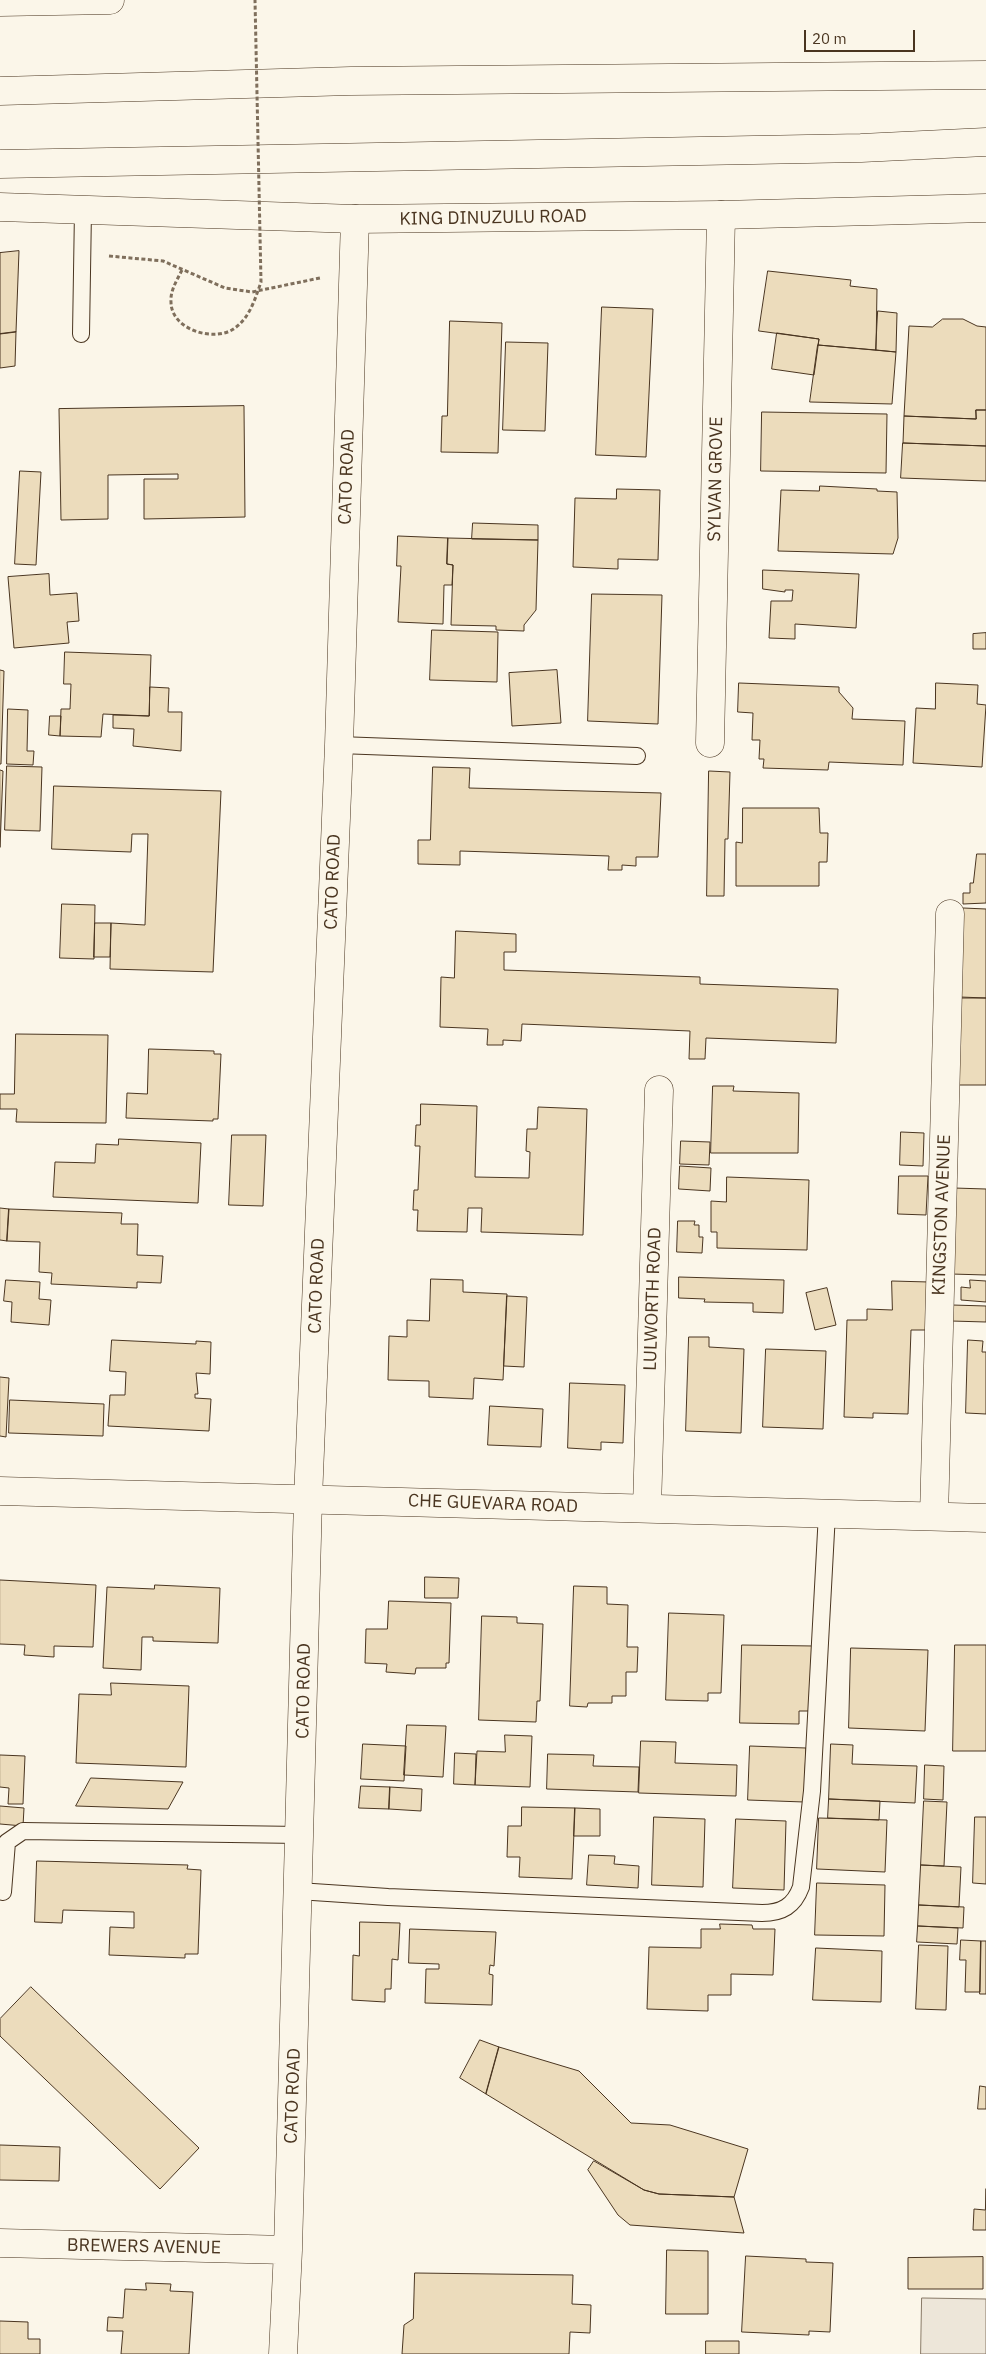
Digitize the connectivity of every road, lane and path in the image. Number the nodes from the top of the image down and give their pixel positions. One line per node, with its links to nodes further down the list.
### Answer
1 (110, 0): 3 (main road)
2 (255, 0): 14 (path, bridge)
3 (0, 2)
4 (986, 75): 5 (main road)
5 (0, 91)
6 (986, 142): 7 (main road)
7 (0, 164)
8 (0, 207): 10 (main road, KING DINUZULU ROAD)
9 (986, 208): 11 (main road, KING DINUZULU ROAD)
10 (83, 210): 12 (main road, KING DINUZULU ROAD); 13 (lane)
11 (721, 216): 12 (main road, KING DINUZULU ROAD); 17 (main road, SYLVAN GROVE)
12 (355, 219): 15 (main road, CATO ROAD)
13 (81, 255): 14 (path); 16 (lane)
14 (182, 270): 15 (path)
15 (353, 271): 18 (main road, CATO ROAD)
16 (80, 334)
17 (710, 743)
18 (339, 745): 19 (lane); 23 (main road, CATO ROAD)
19 (637, 756)
20 (950, 914): 26 (main road, KINGSTON AVENUE)
21 (659, 1090): 24 (main road, LULWORTH ROAD)
22 (0, 1490): 23 (main road, CHE GUEVARA ROAD)
23 (308, 1498): 24 (main road, CHE GUEVARA ROAD); 28 (main road, CATO ROAD)
24 (647, 1508): 25 (main road, CHE GUEVARA ROAD)
25 (826, 1513): 26 (main road, CHE GUEVARA ROAD); 29 (lane)
26 (934, 1516): 27 (main road, CHE GUEVARA ROAD)
27 (986, 1518)
28 (300, 1835): 29 (main road, CATO ROAD); 30 (lane)
29 (298, 1891): 32 (main road, CATO ROAD)
30 (2, 1892)
31 (0, 2243): 32 (main road, BREWERS AVENUE)
32 (288, 2250): 33 (main road, CATO ROAD)
33 (283, 2354)

